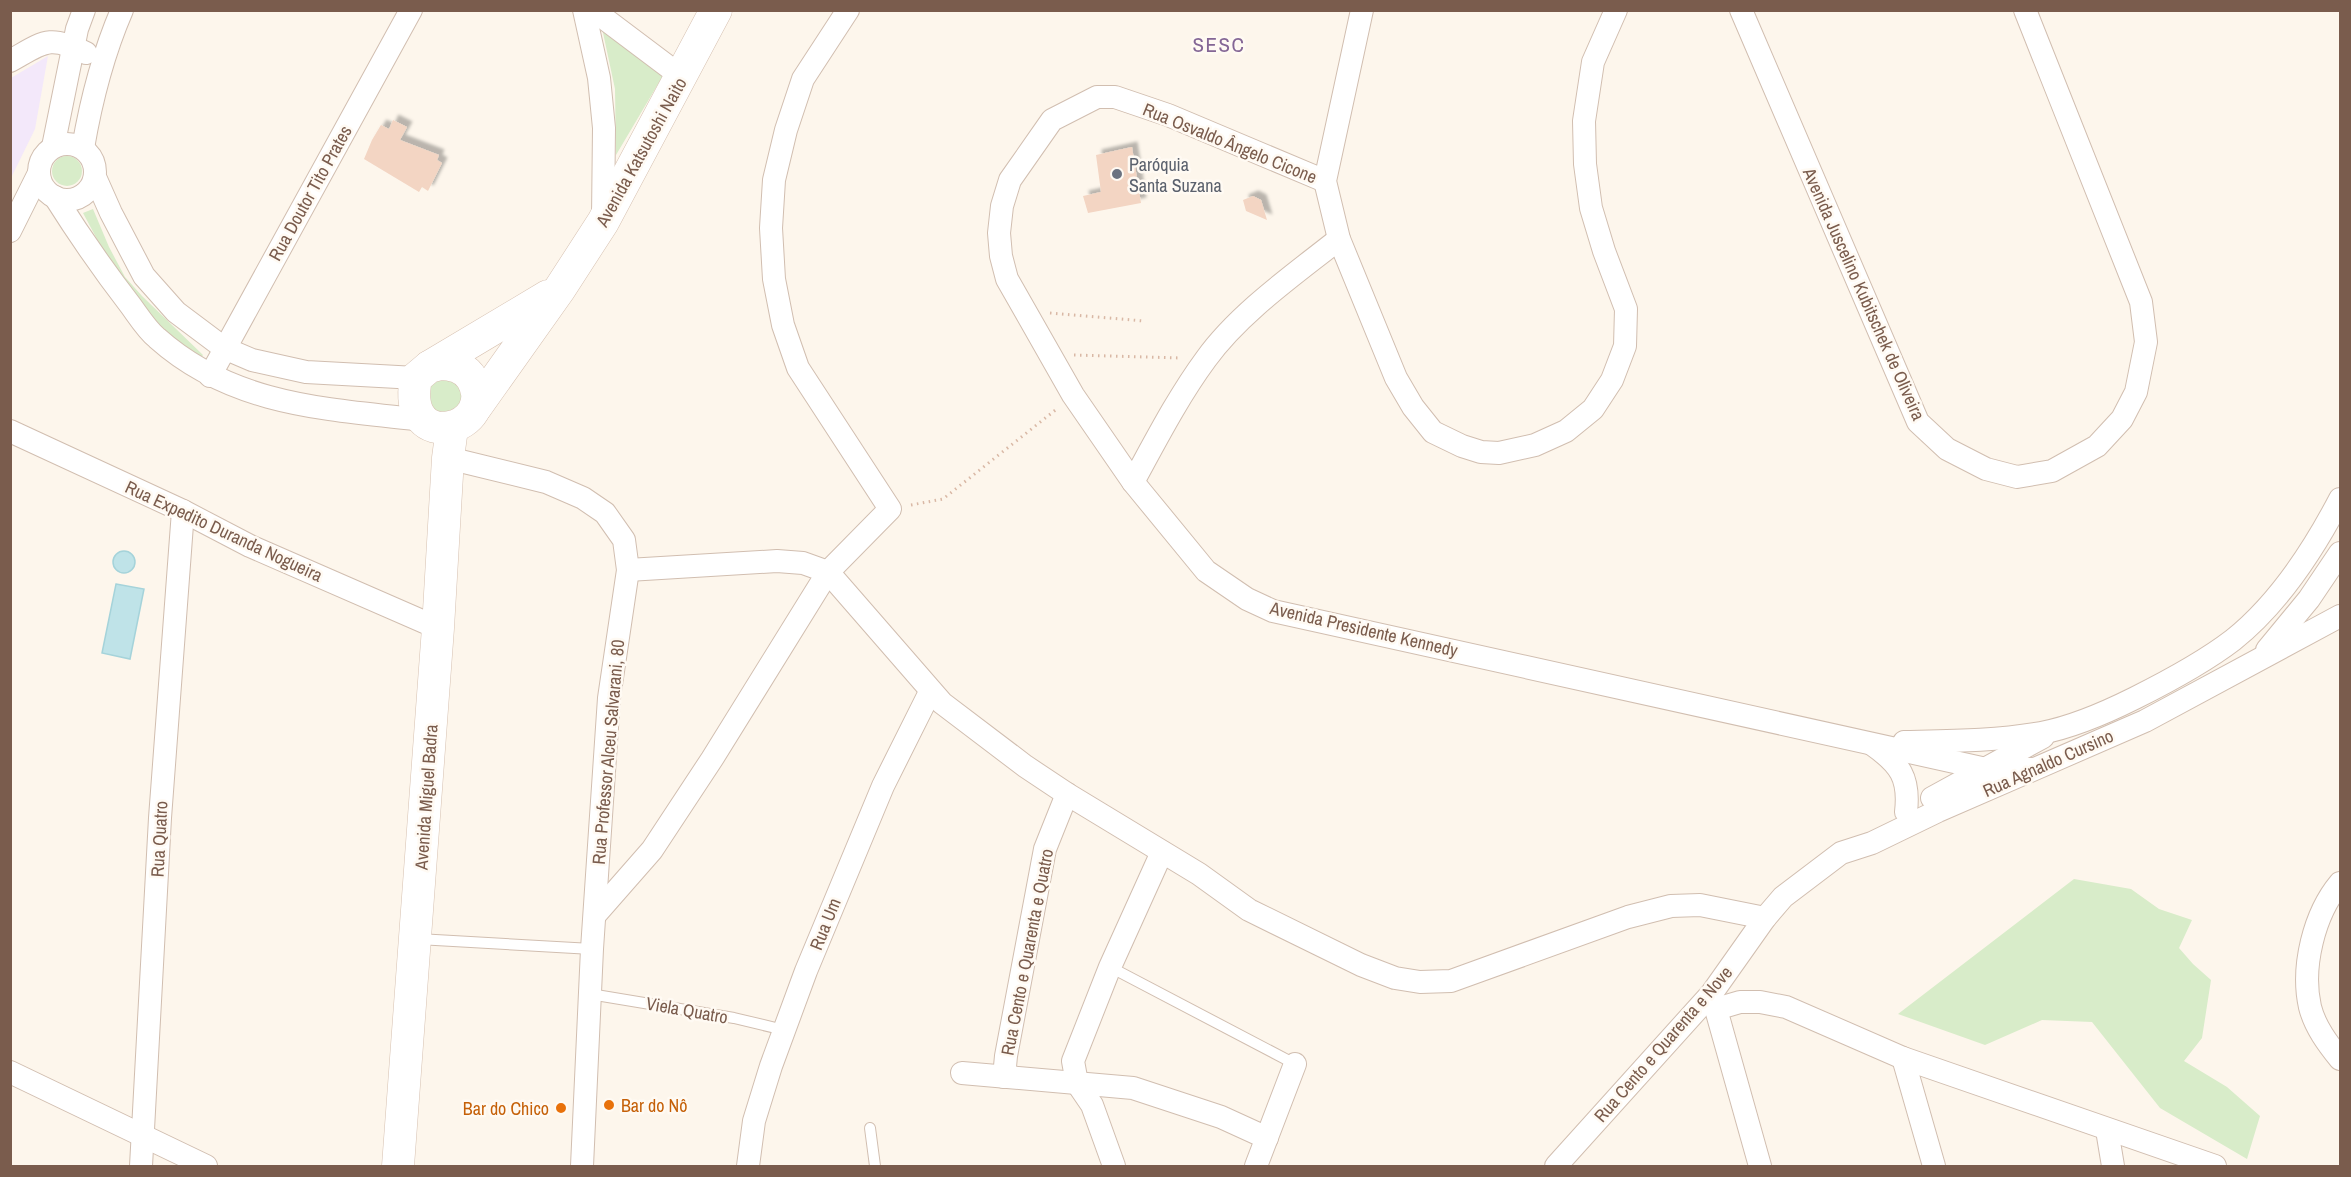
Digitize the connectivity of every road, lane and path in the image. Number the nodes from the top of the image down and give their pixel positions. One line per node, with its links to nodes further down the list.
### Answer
1 (84, 10): 12 (street)
2 (122, 10): 14 (street)
3 (411, 10): 28 (street, Rua Doutor Tito Prates)
4 (584, 10): 22 (street)
5 (593, 10): 15 (street)
6 (716, 10): 15 (main road, Avenida Katsutoshi Naito)
7 (848, 10): 39 (street)
8 (1362, 10): 20 (street)
9 (1616, 10): 24 (street)
10 (1741, 10): 11 (street, Avenida Juscelino Kubitschek de Oliveira)
11 (2025, 10)
12 (73, 47): 13 (street); 14 (street); 16 (street)
13 (10, 61)
14 (103, 62): 17 (street)
15 (682, 77): 22 (main road, Avenida Katsutoshi Naito)
16 (53, 147): 17 (street); 18 (street)
17 (83, 148): 19 (street)
18 (39, 173): 21 (street); 23 (street)
19 (95, 177): 21 (street); 28 (street)
20 (1325, 181): 24 (street); 33 (street, Rua Osvaldo Ângelo Cicone)
21 (55, 197): 32 (street)
22 (603, 222): 25 (main road, Avenida Katsutoshi Naito)
23 (10, 231)
24 (1339, 238): 37 (street)
25 (559, 290): 31 (main road); 34 (main road)
26 (1039, 312): 27 (path)
27 (1143, 321)
28 (224, 348): 31 (street); 32 (street, Rua Doutor Tito Prates)
29 (1066, 355): 30 (path)
30 (1191, 358)
31 (422, 373): 34 (main road); 36 (main road)
32 (210, 376): 36 (street)
33 (1073, 395): 37 (street, Rua Osvaldo Ângelo Cicone); 39 (path)
34 (476, 407): 36 (main road)
35 (10, 431): 40 (street, Rua Expedito Duranda Nogueira)
36 (441, 435): 42 (street, Rua Professor Alceu Salvarani, 80); 45 (main road, Avenida Miguel Badra)
37 (1133, 482): 52 (street, Avenida Presidente Kennedy)
38 (2340, 499): 46 (street)
39 (890, 509): 43 (street)
40 (183, 511): 45 (street, Rua Expedito Duranda Nogueira); 78 (street, Rua Quatro)
41 (2340, 553): 47 (street)
42 (628, 570): 43 (street); 61 (street, Rua Professor Alceu Salvarani, 80)
43 (828, 572): 49 (street); 61 (street)
44 (2340, 616): 47 (street, Rua Agnaldo Cursino)
45 (438, 628): 63 (main road, Avenida Miguel Badra)
46 (2220, 648): 48 (street); 50 (street)
47 (2259, 661): 48 (street, Rua Agnaldo Cursino)
48 (2238, 671): 54 (street, Rua Agnaldo Cursino)
49 (930, 692): 55 (street); 68 (street, Rua Um)
50 (2061, 727): 51 (street, Avenida Presidente Kennedy); 53 (street)
51 (1984, 740): 52 (street, Avenida Presidente Kennedy); 53 (street)
52 (1869, 743): 53 (street, Avenida Presidente Kennedy); 57 (street)
53 (1986, 769): 54 (street, Avenida Presidente Kennedy); 56 (street); 57 (street)
54 (2033, 769): 56 (street, Rua Agnaldo Cursino)
55 (1067, 794): 58 (street); 74 (street, Rua Cento e Quarenta e Quatro)
56 (1938, 811): 59 (street, Rua Agnaldo Cursino)
57 (1906, 812): 59 (street)
58 (1162, 852): 62 (street); 65 (street)
59 (1842, 853): 62 (street, Rua Agnaldo Cursino)
60 (2340, 883): 70 (street)
61 (595, 915): 64 (street, Rua Professor Alceu Salvarani, 80)
62 (1765, 918): 67 (street, Rua Cento e Quarenta e Nove)
63 (415, 939): 64 (lane); 83 (main road, Avenida Miguel Badra)
64 (592, 949): 66 (street, Rua Professor Alceu Salvarani, 80)
65 (1110, 967): 71 (lane); 75 (street)
66 (590, 994): 68 (lane, Viela Quatro); 84 (street, Rua Professor Alceu Salvarani, 80)
67 (1714, 1001): 69 (street); 80 (street, Rua Cento e Quarenta e Nove); 89 (street)
68 (784, 1030): 85 (street, Rua Um)
69 (1903, 1059): 77 (street); 90 (street)
70 (2340, 1059)
71 (1295, 1064): 79 (street)
72 (10, 1072): 78 (street)
73 (962, 1074): 74 (street)
74 (1004, 1077): 75 (street)
75 (1077, 1083): 79 (street); 87 (street)
76 (870, 1128): 86 (lane)
77 (2107, 1130): 91 (street); 92 (street)
78 (143, 1136): 81 (street, Rua Quatro); 82 (street)
79 (1267, 1138): 88 (street)
80 (1561, 1165)
81 (141, 1167)
82 (206, 1167)
83 (398, 1167)
84 (582, 1167)
85 (748, 1167)
86 (875, 1167)
87 (1114, 1167)
88 (1256, 1167)
89 (1760, 1167)
90 (1934, 1167)
91 (2113, 1167)
92 (2215, 1167)

